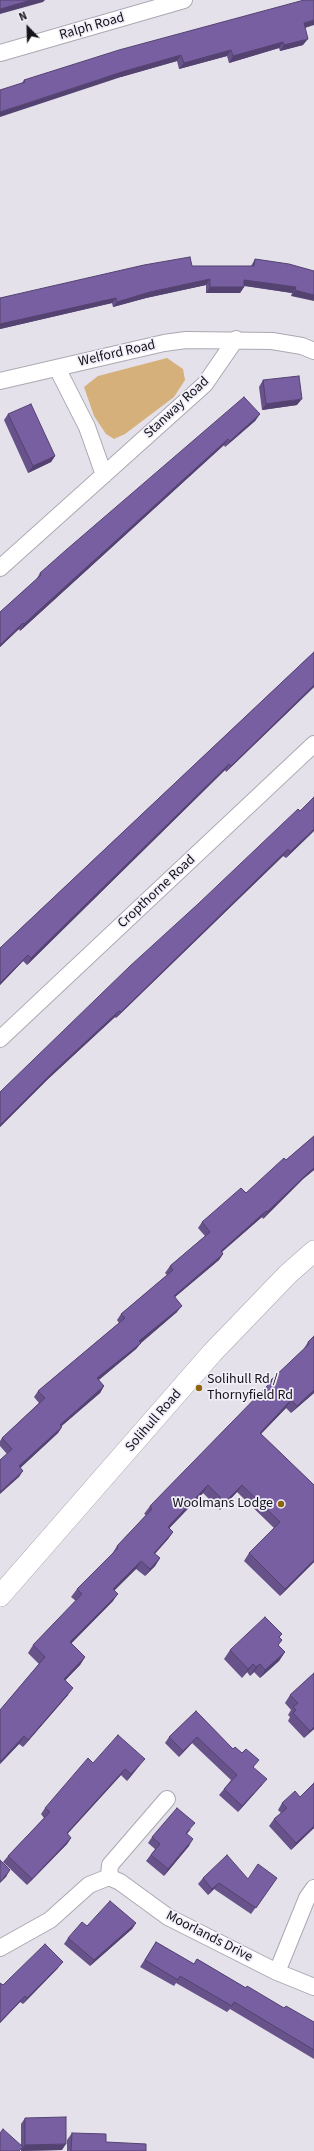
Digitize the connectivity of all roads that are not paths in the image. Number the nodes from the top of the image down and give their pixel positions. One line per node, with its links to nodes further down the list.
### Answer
1 (184, 0): 2 (street, Ralph Road)
2 (0, 53)
3 (236, 339): 4 (street); 5 (street, Welford Road); 7 (street, Stanway Road)
4 (314, 351)
5 (58, 368): 6 (street, Welford Road); 7 (street)
6 (0, 381)
7 (104, 475): 8 (street, Stanway Road)
8 (0, 568)
9 (314, 744): 10 (street, Cropthorne Road)
10 (0, 1039)
11 (314, 1251): 12 (street, Solihull Road)
12 (0, 1596)
13 (167, 1799): 14 (street)
14 (109, 1877): 16 (street); 17 (street, Moorlands Drive)
15 (314, 1888): 17 (street)
16 (0, 1948)
17 (277, 1972): 18 (street, Moorlands Drive)
18 (314, 1987)

